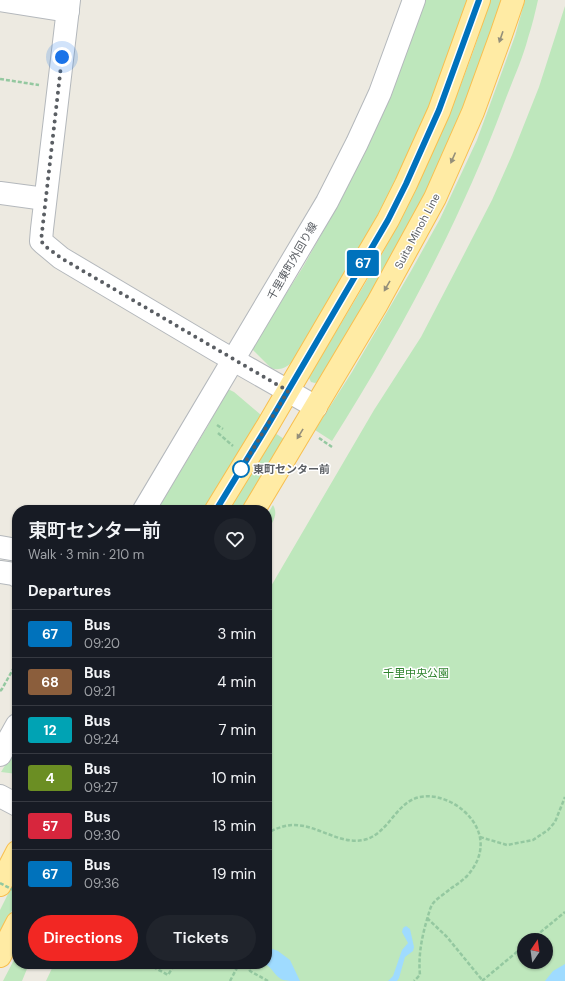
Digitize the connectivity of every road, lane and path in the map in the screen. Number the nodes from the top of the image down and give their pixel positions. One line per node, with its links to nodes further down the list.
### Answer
1 (0, 0): 5 (street)
2 (414, 0): 10 (street, 千里東町外回り線)
3 (479, 0): 11 (main road)
4 (513, 0): 12 (main road, Suita Minoh Line, one-way to 12)
5 (68, 5): 7 (street)
6 (0, 80): 7 (path)
7 (58, 87): 9 (street)
8 (0, 193): 9 (street)
9 (45, 199): 10 (street)
10 (233, 359): 11 (street); 17 (street, 千里東町外回り線)
11 (288, 391): 12 (street); 18 (main road)
12 (316, 407): 19 (main road, Suita Minoh Line, one-way to 19)
13 (218, 433): 16 (path)
14 (315, 436): 15 (path)
15 (332, 447)
16 (236, 448)
17 (147, 505)
18 (219, 505)
19 (257, 505)
20 (0, 547): 21 (street)
21 (12, 549)
22 (0, 572): 23 (street)
23 (12, 574)
24 (12, 671): 25 (path)
25 (0, 691)
26 (12, 734): 27 (street)
27 (0, 755)
28 (0, 796): 30 (street)
29 (565, 796): 32 (path)
30 (12, 802)
31 (272, 831): 32 (path)
32 (480, 837): 37 (path)
33 (12, 861): 34 (main road)
34 (0, 884): 35 (path, bridge)
35 (12, 890)
36 (565, 912): 39 (path)
37 (428, 918): 48 (path); 49 (path)
38 (12, 932): 41 (main road)
39 (540, 933)
40 (517, 952): 49 (path)
41 (0, 956)
42 (157, 969): 43 (path)
43 (172, 969)
44 (236, 969): 46 (path)
45 (249, 969): 47 (path)
46 (230, 981)
47 (268, 981)
48 (414, 981)
49 (482, 981)

